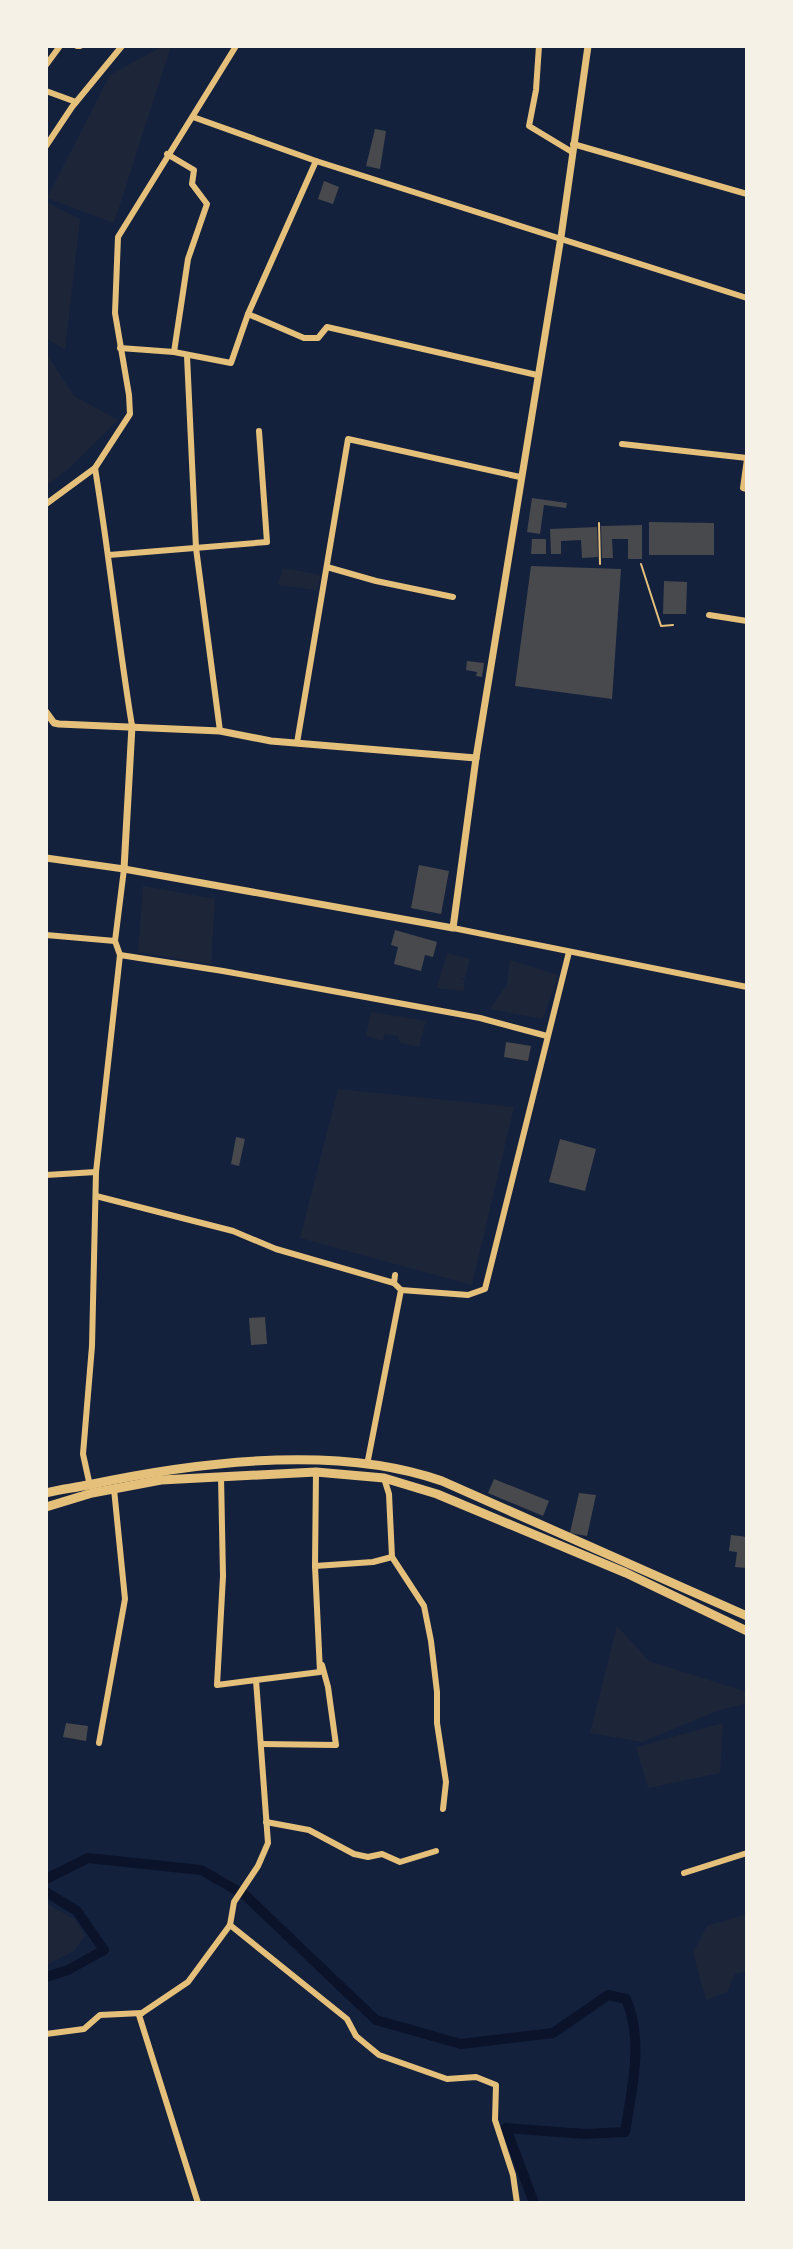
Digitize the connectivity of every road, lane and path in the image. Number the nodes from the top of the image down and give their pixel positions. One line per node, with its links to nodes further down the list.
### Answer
1 (60, 46): 6 (street)
2 (122, 46): 8 (street)
3 (236, 46): 9 (street)
4 (539, 46): 11 (street)
5 (588, 46): 11 (street)
6 (46, 65)
7 (46, 91): 8 (street)
8 (76, 102): 10 (street)
9 (193, 117): 12 (street); 13 (street)
10 (46, 146)
11 (572, 148): 14 (street); 15 (street)
12 (167, 154): 18 (street); 19 (street)
13 (316, 161): 15 (street); 17 (street)
14 (747, 194)
15 (561, 237): 16 (street); 21 (street)
16 (747, 298)
17 (248, 314): 20 (street); 21 (street)
18 (120, 348): 19 (street); 25 (street)
19 (174, 352): 20 (street)
20 (187, 356): 30 (street)
21 (537, 375): 26 (street)
22 (259, 431): 30 (street)
23 (622, 444): 24 (street)
24 (747, 458): 27 (street)
25 (95, 468): 28 (street); 31 (street)
26 (520, 477): 34 (street); 45 (street)
27 (747, 489)
28 (46, 504)
29 (599, 523): 32 (path)
30 (196, 548): 31 (street); 43 (street)
31 (109, 555): 41 (street)
32 (600, 564)
33 (641, 564): 38 (path)
34 (327, 567): 35 (street); 44 (street)
35 (453, 597)
36 (709, 615): 37 (street)
37 (747, 621)
38 (673, 625)
39 (46, 712): 40 (street)
40 (54, 723): 41 (street); 42 (street)
41 (132, 726): 43 (street); 47 (street)
42 (46, 730)
43 (220, 731): 44 (street)
44 (297, 743): 45 (street)
45 (476, 758): 48 (street)
46 (46, 858): 47 (street)
47 (124, 869): 48 (street); 50 (street)
48 (453, 928): 51 (street)
49 (46, 935): 50 (street)
50 (115, 941): 52 (street)
51 (569, 952): 53 (street); 54 (street)
52 (120, 955): 54 (street); 55 (street)
53 (747, 987)
54 (547, 1036): 58 (street)
55 (96, 1172): 56 (street); 57 (street)
56 (46, 1175)
57 (96, 1196): 58 (street); 66 (street)
58 (401, 1290): 59 (street)
59 (367, 1464): 60 (main road); 63 (street); 66 (main road)
60 (382, 1466): 64 (street); 65 (main road)
61 (316, 1472): 62 (main road); 63 (main road); 72 (street)
62 (221, 1476): 67 (main road); 76 (street)
63 (366, 1476): 64 (main road)
64 (384, 1478): 69 (main road); 71 (street)
65 (442, 1481): 69 (main road); 73 (main road)
66 (91, 1489): 67 (main road); 68 (main road); 70 (main road)
67 (114, 1489): 77 (street)
68 (46, 1493)
69 (437, 1494): 74 (main road)
70 (46, 1507)
71 (392, 1557): 72 (street); 79 (street)
72 (315, 1566): 75 (street)
73 (747, 1616)
74 (747, 1631)
75 (320, 1659): 76 (street); 78 (street)
76 (256, 1680): 78 (street)
77 (99, 1743)
78 (261, 1744): 80 (street)
79 (443, 1809)
80 (266, 1822): 81 (street); 84 (street)
81 (436, 1851)
82 (747, 1853): 83 (street)
83 (684, 1873)
84 (230, 1925): 85 (street); 88 (street)
85 (142, 2013): 86 (street); 87 (street)
86 (46, 2034)
87 (198, 2203)
88 (517, 2203)

